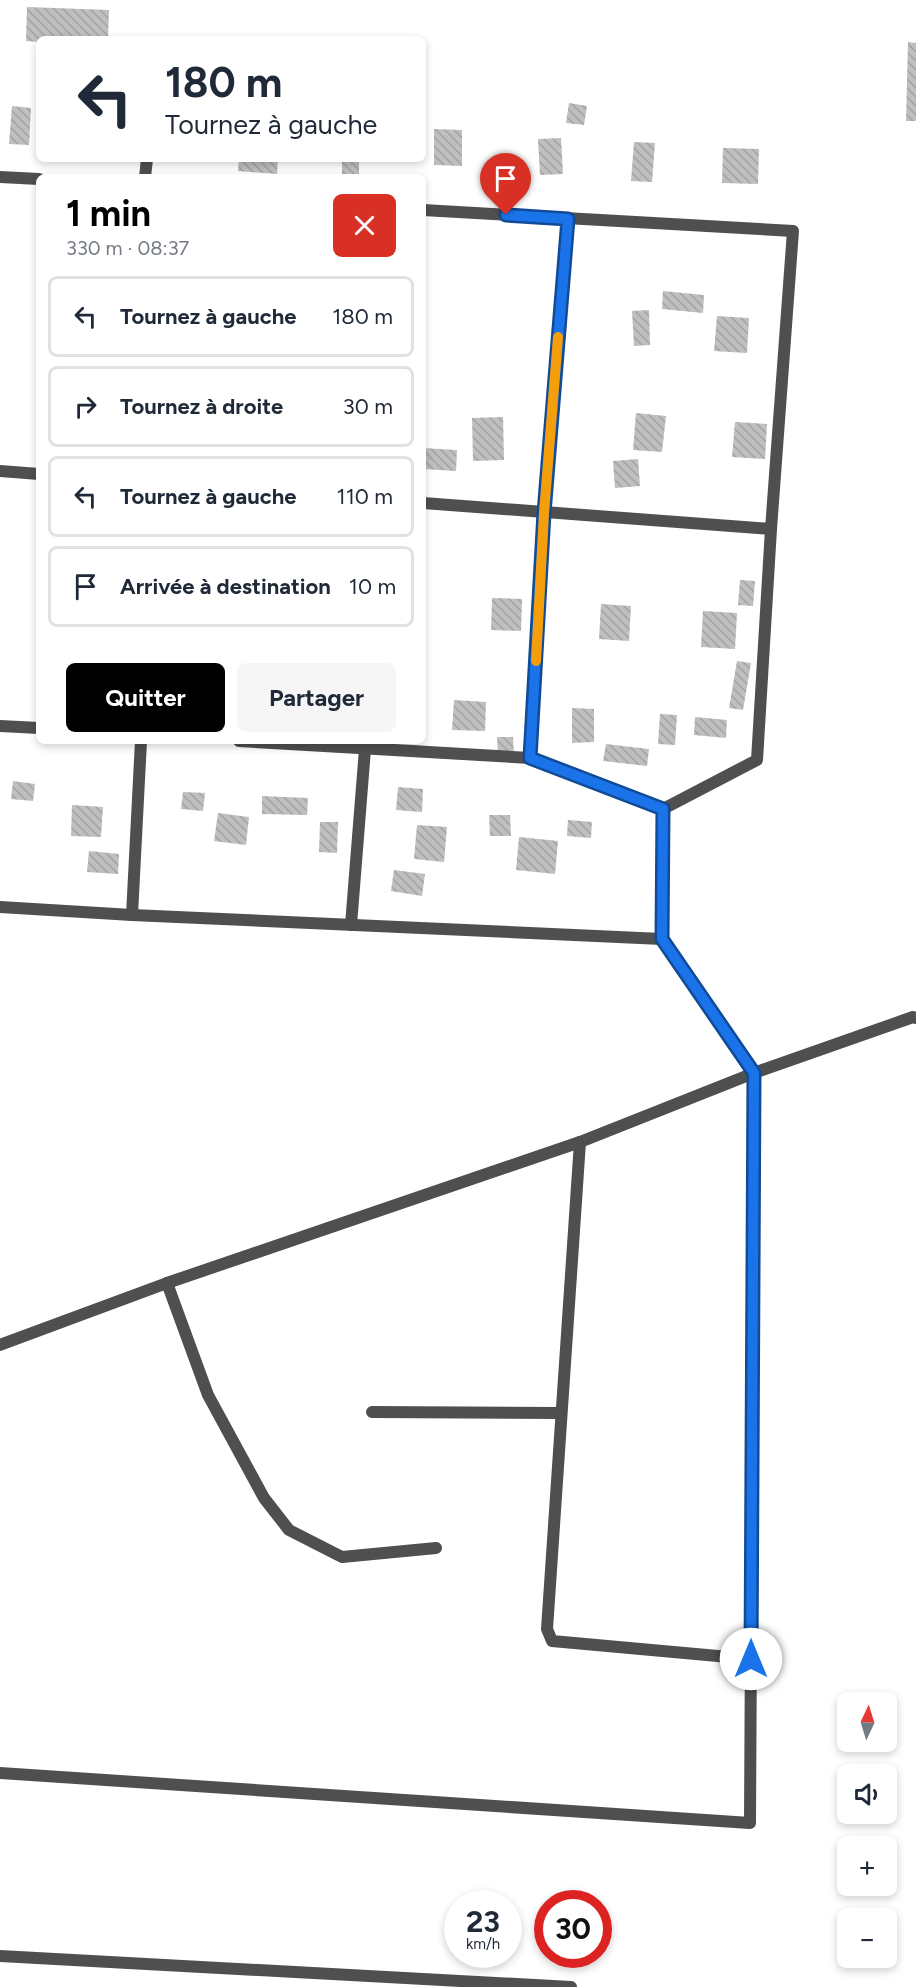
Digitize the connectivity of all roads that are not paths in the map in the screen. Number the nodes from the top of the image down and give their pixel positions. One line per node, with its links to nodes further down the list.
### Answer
1 (0, 177): 2 (street)
2 (36, 179)
3 (426, 210): 4 (street)
4 (568, 219): 8 (street); 9 (street)
5 (0, 471): 6 (street)
6 (36, 474)
7 (426, 503): 8 (street)
8 (544, 513): 9 (street); 15 (street)
9 (771, 529): 16 (street)
10 (0, 726): 11 (street)
11 (36, 728)
12 (141, 744): 18 (street)
13 (328, 744): 14 (street)
14 (365, 748): 15 (street); 19 (street)
15 (530, 758): 16 (street)
16 (663, 809): 20 (street)
17 (0, 907): 18 (street)
18 (132, 915): 19 (street)
19 (351, 925): 20 (street)
20 (662, 939): 22 (street)
21 (916, 1018): 22 (street)
22 (754, 1073): 23 (street); 29 (street)
23 (580, 1142): 24 (street); 27 (street)
24 (167, 1283): 25 (street); 28 (street)
25 (0, 1345)
26 (372, 1412): 27 (street)
27 (561, 1413): 29 (street)
28 (436, 1548)
29 (751, 1659): 30 (street)
30 (0, 1773)
31 (0, 1956): 32 (street)
32 (352, 1981): 33 (street)
33 (532, 1986): 34 (street)
34 (571, 1987)

